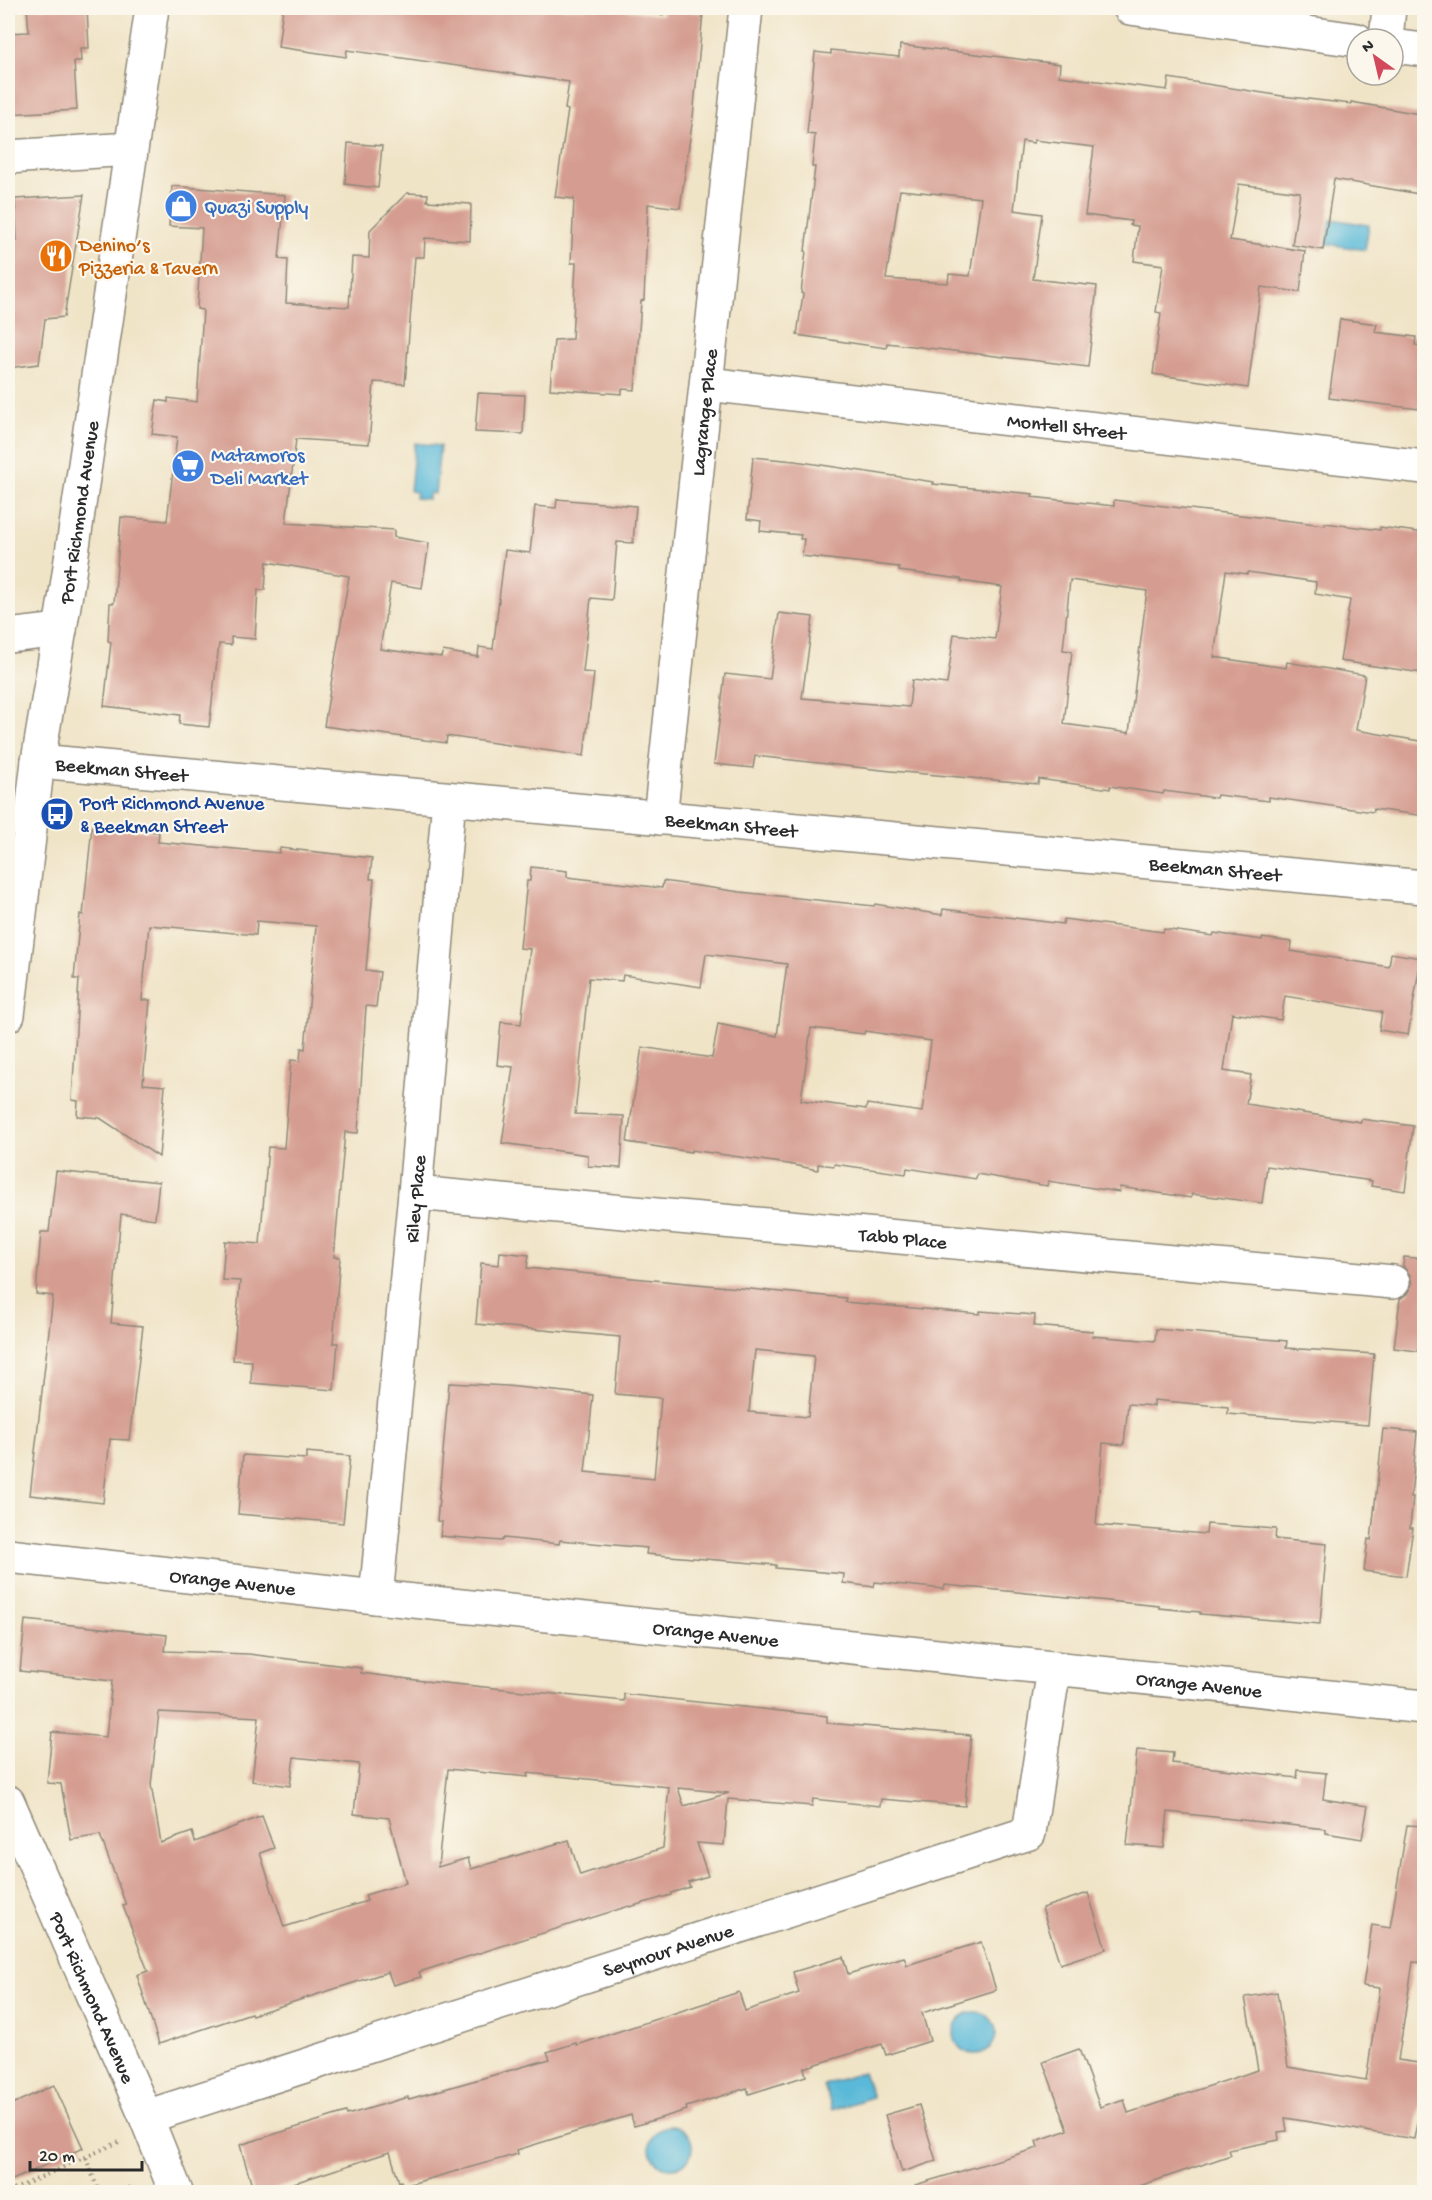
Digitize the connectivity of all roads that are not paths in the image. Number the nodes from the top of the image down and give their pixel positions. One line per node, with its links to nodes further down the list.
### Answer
1 (153, 8): 9 (street, Port Richmond Avenue)
2 (746, 8): 11 (street, Lagrange Place)
3 (1130, 8): 6 (street)
4 (1389, 8): 5 (street)
5 (1387, 27)
6 (1345, 38)
7 (1405, 47): 8 (street)
8 (1425, 50)
9 (130, 149): 10 (street); 13 (street, Port Richmond Avenue)
10 (8, 157)
11 (707, 384): 12 (street, Montell Street); 17 (street, Lagrange Place)
12 (1425, 467)
13 (60, 630): 14 (street); 15 (street, Port Richmond Avenue)
14 (8, 636)
15 (38, 762): 16 (street, Beekman Street); 19 (street, Port Richmond Avenue)
16 (449, 799): 17 (street, Beekman Street); 20 (street, Riley Place)
17 (660, 818): 18 (street, Beekman Street)
18 (1425, 887)
19 (8, 1015)
20 (415, 1193): 21 (street, Tabb Place); 23 (street, Riley Place)
21 (1393, 1282)
22 (8, 1556): 23 (street, Orange Avenue)
23 (376, 1597): 24 (street, Orange Avenue)
24 (1054, 1668): 25 (street, Orange Avenue); 27 (street, Seymour Avenue)
25 (1425, 1707)
26 (8, 1802): 27 (street, Port Richmond Avenue)
27 (146, 2117): 28 (street, Port Richmond Avenue)
28 (176, 2193)

